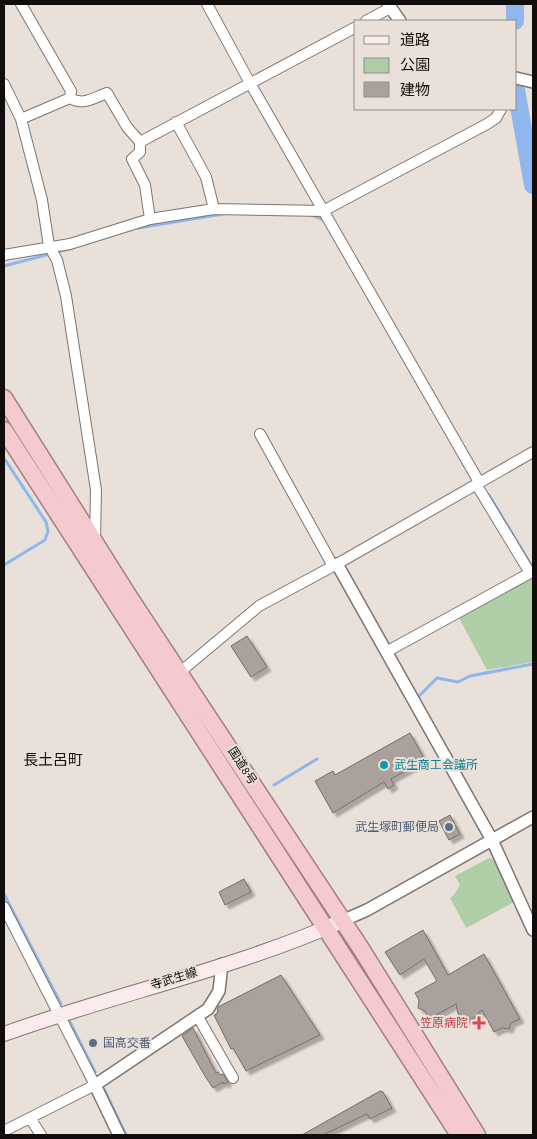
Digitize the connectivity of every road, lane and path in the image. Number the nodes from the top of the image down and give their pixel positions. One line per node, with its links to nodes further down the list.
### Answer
1 (21, 4): 11 (street)
2 (207, 4): 9 (street)
3 (389, 6): 4 (street); 5 (street)
4 (368, 20)
5 (399, 20)
6 (354, 28): 9 (street)
7 (517, 78): 8 (street)
8 (533, 82)
9 (250, 83): 14 (street); 17 (street)
10 (4, 84): 13 (street)
11 (70, 98): 13 (street); 15 (street)
12 (500, 110): 17 (street)
13 (21, 119): 19 (street)
14 (176, 122): 15 (street); 16 (street)
15 (140, 142): 18 (street)
16 (214, 209): 17 (street); 18 (street)
17 (323, 211): 25 (street)
18 (150, 219): 19 (street)
19 (50, 246): 20 (street); 26 (street)
20 (4, 255)
21 (4, 398): 26 (highway, 国道8号)
22 (4, 430): 34 (highway, 国道8号)
23 (260, 434): 27 (street)
24 (533, 452): 25 (street)
25 (478, 483): 27 (street); 28 (street)
26 (95, 540): 29 (highway, 国道8号)
27 (335, 565): 28 (street); 29 (street)
28 (386, 652): 31 (street)
29 (179, 673): 33 (highway, 国道8号)
30 (533, 817): 31 (street)
31 (492, 840): 33 (street); 35 (street)
32 (5, 911): 37 (street)
33 (342, 921): 34 (main road, 寺武生線); 47 (highway, 国道8号)
34 (324, 929): 36 (main road, 寺武生線); 46 (highway, 国道8号)
35 (533, 930)
36 (222, 964): 37 (main road, 寺武生線); 38 (street)
37 (59, 1014): 39 (main road, 寺武生線); 41 (street)
38 (198, 1018): 40 (street); 41 (street)
39 (4, 1034)
40 (233, 1078)
41 (95, 1085): 42 (street); 45 (street)
42 (30, 1118): 43 (street); 44 (street)
43 (4, 1132)
44 (41, 1135)
45 (119, 1135)
46 (459, 1135)
47 (477, 1135)

